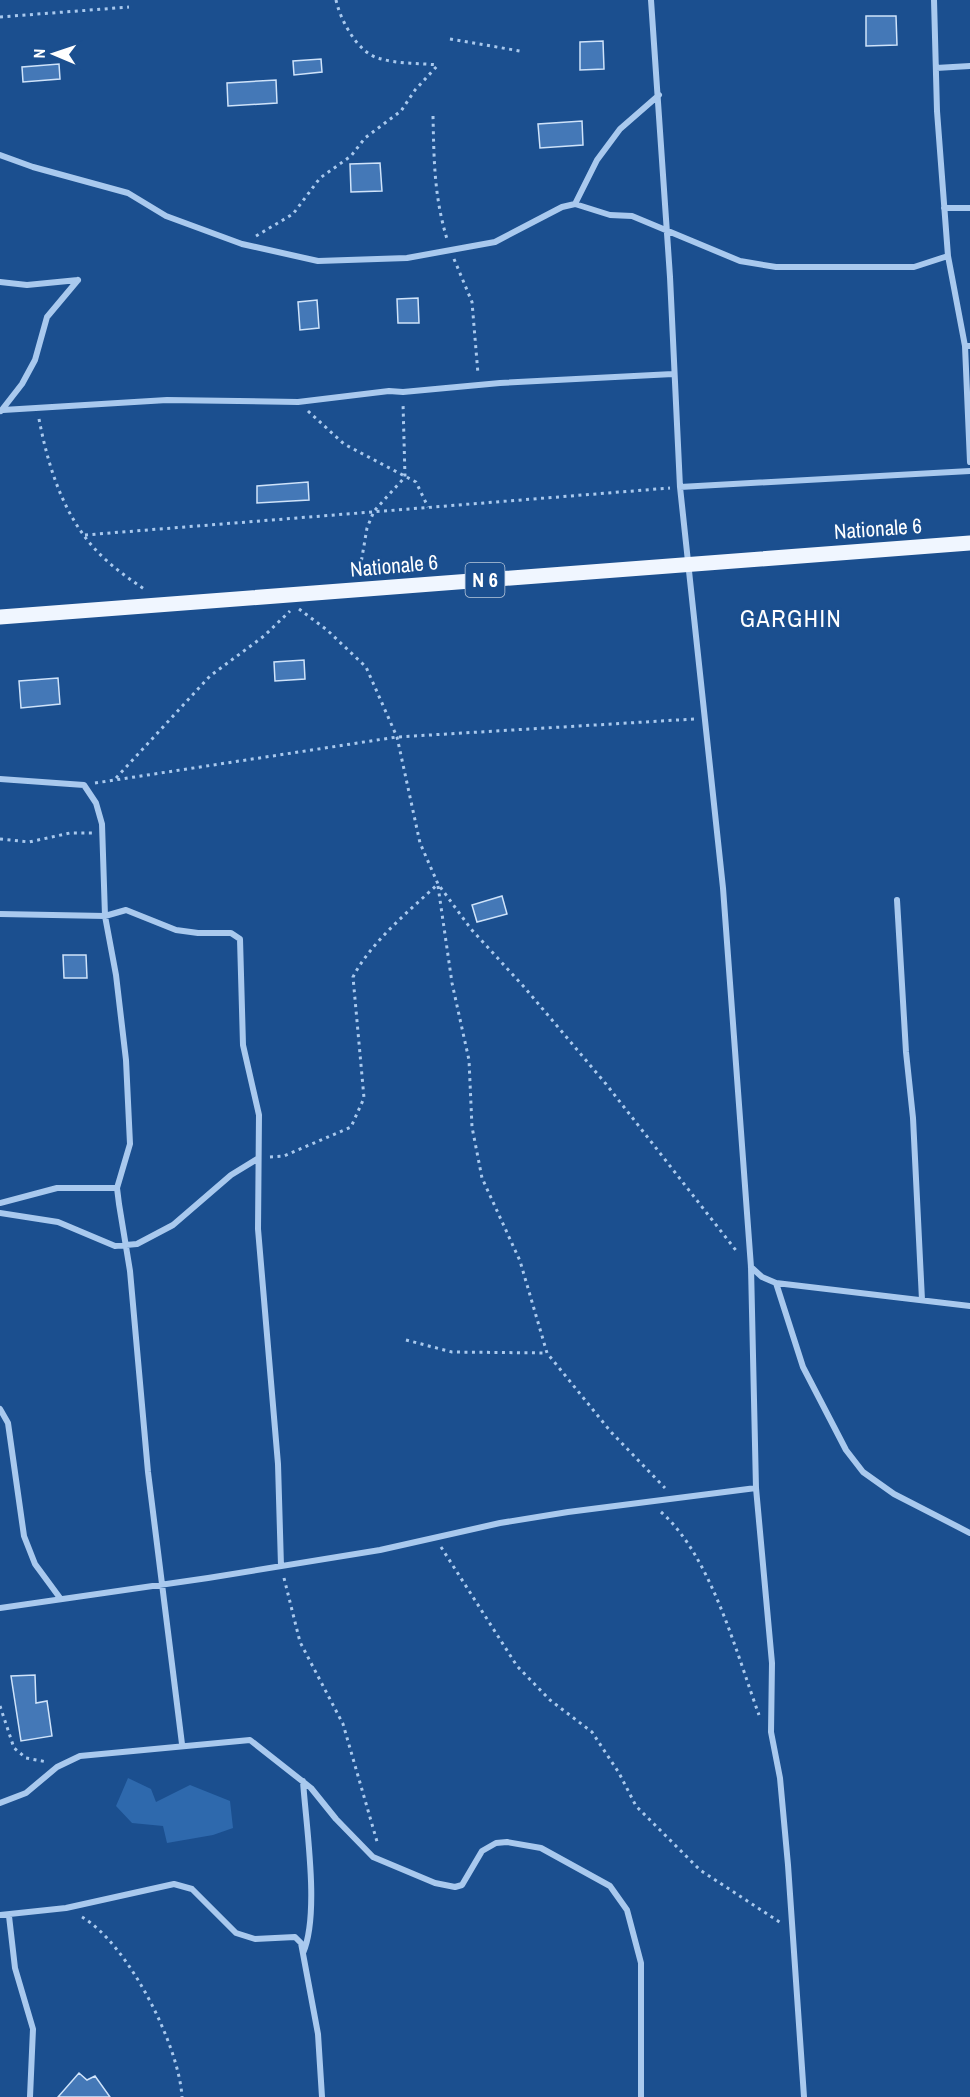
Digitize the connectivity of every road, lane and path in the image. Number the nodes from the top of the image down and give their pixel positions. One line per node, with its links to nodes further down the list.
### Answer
1 (336, 0): 16 (path)
2 (651, 0): 10 (street)
3 (934, 0): 9 (street)
4 (129, 7): 5 (path)
5 (0, 17)
6 (450, 39): 7 (path)
7 (520, 51)
8 (970, 66): 9 (street)
9 (936, 68): 13 (street)
10 (659, 95): 12 (street); 15 (street)
11 (0, 155): 16 (street)
12 (575, 204): 15 (street); 16 (street)
13 (944, 208): 14 (street); 17 (street)
14 (970, 208)
15 (666, 229): 17 (street); 20 (street)
16 (242, 244)
17 (948, 256): 19 (street)
18 (0, 282): 24 (street)
19 (968, 346): 25 (street)
20 (674, 374): 21 (street); 28 (street)
21 (403, 392): 22 (street); 27 (path)
22 (298, 402): 23 (street); 27 (path)
23 (38, 410): 24 (street); 31 (path)
24 (1, 411)
25 (970, 462)
26 (970, 471): 28 (street)
27 (405, 477): 29 (path); 30 (path)
28 (680, 487): 29 (path); 33 (street)
29 (428, 507): 30 (path)
30 (374, 512): 31 (path); 34 (path)
31 (85, 535): 35 (path)
32 (970, 543): 33 (main road, Nationale 6 / N 6)
33 (687, 563): 34 (main road, Nationale 6 / N 6); 37 (street)
34 (357, 590): 35 (main road, Nationale 6 / N 6)
35 (164, 605): 36 (main road, Nationale 6 / N 6)
36 (0, 617)
37 (704, 718): 38 (path); 53 (street)
38 (397, 737): 40 (path); 40 (path); 44 (path)
39 (0, 779): 41 (street)
40 (115, 780): 41 (path)
41 (84, 785): 42 (street)
42 (102, 835): 43 (path); 47 (street)
43 (0, 839)
44 (438, 884): 48 (path); 53 (path); 58 (path)
45 (897, 900): 55 (street)
46 (0, 914): 47 (street)
47 (105, 916): 48 (street); 49 (street)
48 (257, 1159): 52 (street); 65 (street)
49 (117, 1188): 50 (street); 52 (street)
50 (0, 1203)
51 (0, 1213): 52 (street)
52 (126, 1246): 66 (street)
53 (751, 1267): 54 (street); 60 (street)
54 (776, 1283): 55 (street); 63 (street)
55 (922, 1300): 56 (street)
56 (970, 1306)
57 (406, 1340): 58 (path)
58 (547, 1353): 61 (path)
59 (0, 1409): 67 (street)
60 (756, 1488): 61 (street); 79 (street)
61 (675, 1498): 62 (street)
62 (648, 1501): 64 (street); 70 (path)
63 (970, 1533)
64 (436, 1538): 65 (street); 79 (path)
65 (281, 1566): 66 (street); 75 (path)
66 (161, 1585): 67 (street); 71 (street)
67 (60, 1598): 68 (street)
68 (0, 1608)
69 (0, 1706): 72 (path)
70 (762, 1721)
71 (182, 1744): 72 (street); 73 (street)
72 (57, 1767): 74 (street)
73 (303, 1781): 80 (street); 85 (street)
74 (0, 1803)
75 (379, 1848)
76 (66, 1908): 78 (street); 80 (street); 83 (path)
77 (0, 1915): 78 (street)
78 (9, 1916): 82 (street)
79 (791, 1928): 81 (street)
80 (303, 1953): 84 (street)
81 (802, 2096)
82 (30, 2097)
83 (182, 2097)
84 (322, 2097)
85 (641, 2097)

